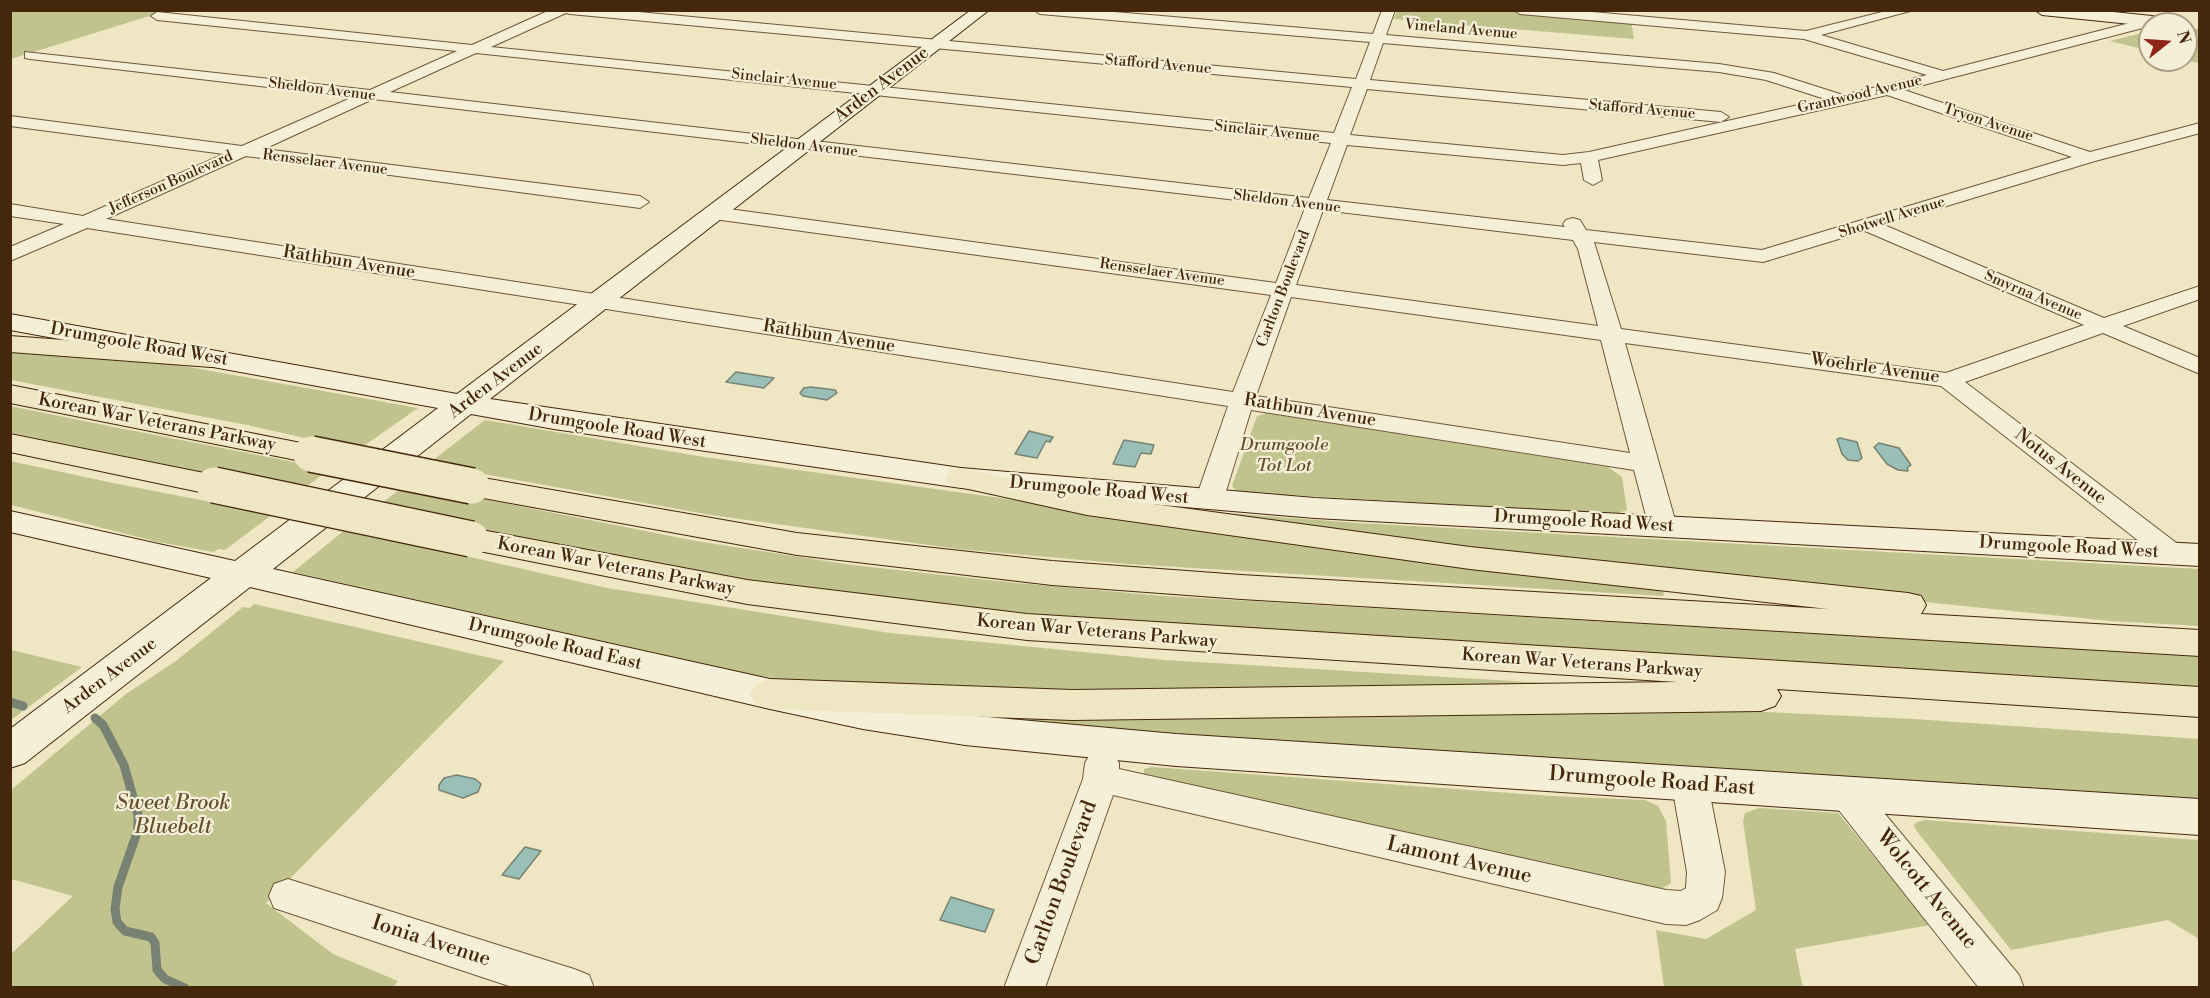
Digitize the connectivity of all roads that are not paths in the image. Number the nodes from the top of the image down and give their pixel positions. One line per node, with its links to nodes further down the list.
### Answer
1 (562, 10): 20 (street, Jefferson Boulevard)
2 (570, 10): 19 (street, Stafford Avenue)
3 (982, 10): 19 (main road, Arden Avenue)
4 (1040, 10): 18 (street, Vineland Avenue)
5 (1389, 10): 18 (street, Carlton Boulevard)
6 (1520, 10): 11 (street)
7 (1701, 10): 16 (street)
8 (1908, 10): 17 (street)
9 (2042, 10): 10 (main road)
10 (2092, 12): 13 (main road); 14 (main road)
11 (1577, 13): 16 (street)
12 (157, 16): 20 (street, Sinclair Avenue)
13 (2138, 19)
14 (2199, 20)
15 (2138, 25): 22 (street, Grantwood Avenue)
16 (1705, 26): 17 (street)
17 (1806, 35): 22 (street)
18 (1379, 40): 23 (street, Carlton Boulevard); 27 (street, Vineland Avenue)
19 (937, 44): 23 (street, Stafford Avenue); 24 (main road, Arden Avenue)
20 (478, 49): 24 (street, Sinclair Avenue); 26 (street, Jefferson Boulevard)
21 (30, 55): 26 (street, Sheldon Avenue)
22 (1943, 75): 25 (street, Grantwood Avenue)
23 (1363, 84): 28 (street, Stafford Avenue); 31 (street, Carlton Boulevard)
24 (874, 90): 31 (street, Sinclair Avenue); 32 (main road, Arden Avenue)
25 (1888, 90): 27 (street, Grantwood Avenue); 35 (street, Tryon Avenue)
26 (371, 95): 32 (street, Sheldon Avenue); 33 (street, Jefferson Boulevard)
27 (1840, 100): 28 (street, Grantwood Avenue)
28 (1746, 120): 34 (street, Grantwood Avenue)
29 (10, 121): 33 (street, Rensselaer Avenue)
30 (2199, 128): 35 (street, Shotwell Avenue)
31 (1340, 140): 34 (street, Sinclair Avenue); 38 (street, Carlton Boulevard)
32 (803, 146): 38 (street, Sheldon Avenue); 40 (main road, Arden Avenue)
33 (242, 152): 37 (street, Rensselaer Avenue); 41 (street, Jefferson Boulevard)
34 (1589, 157): 36 (street)
35 (2089, 157): 43 (street, Shotwell Avenue)
36 (1593, 180)
37 (640, 202)
38 (1316, 205): 42 (street, Sheldon Avenue); 45 (street, Carlton Boulevard)
39 (10, 210): 41 (street, Rathbun Avenue)
40 (714, 213): 45 (street, Rensselaer Avenue); 47 (main road, Arden Avenue)
41 (85, 222): 44 (street, Jefferson Boulevard); 47 (street, Rathbun Avenue)
42 (1575, 225): 43 (street, Shotwell Avenue); 50 (street)
43 (1867, 225): 49 (street, Smyrna Avenue)
44 (10, 255)
45 (1284, 290): 50 (street, Rensselaer Avenue); 56 (street, Carlton Boulevard)
46 (2199, 292): 49 (street, Woehrle Avenue)
47 (600, 302): 56 (street, Rathbun Avenue); 57 (main road, Arden Avenue)
48 (10, 322): 52 (main road, Drumgoole Road West)
49 (2105, 327): 53 (street, Smyrna Avenue); 54 (street, Woehrle Avenue)
50 (1610, 332): 54 (street, Woehrle Avenue); 59 (street)
51 (10, 344): 52 (highway)
52 (211, 358): 57 (main road, Drumgoole Road West)
53 (2199, 367)
54 (1948, 380): 64 (street, Notus Avenue)
55 (10, 394): 66 (highway, Korean War Veterans Parkway, bridge)
56 (1242, 400): 59 (street, Rathbun Avenue); 61 (street, Carlton Boulevard)
57 (465, 404): 60 (main road, Drumgoole Road West); 65 (main road, Arden Avenue)
58 (10, 442): 69 (highway, Korean War Veterans Parkway, bridge)
59 (1648, 464): 63 (street)
60 (961, 478): 61 (main road, Drumgoole Road West); 66 (highway)
61 (1209, 501): 63 (main road, Drumgoole Road West)
62 (10, 521): 65 (main road, Drumgoole Road East)
63 (1663, 526): 64 (main road, Drumgoole Road West)
64 (2186, 555)
65 (243, 574): 68 (main road, Drumgoole Road East); 71 (main road, Arden Avenue)
66 (2153, 640): 67 (highway, Korean War Veterans Parkway)
67 (2199, 643)
68 (770, 694): 69 (highway); 72 (main road, Drumgoole Road East)
69 (2111, 697): 70 (highway, Korean War Veterans Parkway)
70 (2199, 702)
71 (10, 752)
72 (1102, 762): 73 (main road, Drumgoole Road East); 73 (street, Lamont Avenue); 78 (street, Carlton Boulevard)
73 (1690, 785): 74 (main road, Drumgoole Road East)
74 (1847, 794): 75 (main road, Drumgoole Road East); 79 (street, Wolcott Avenue)
75 (2199, 817)
76 (288, 896): 77 (street, Ionia Avenue)
77 (574, 987)
78 (1024, 987)
79 (2004, 987)

